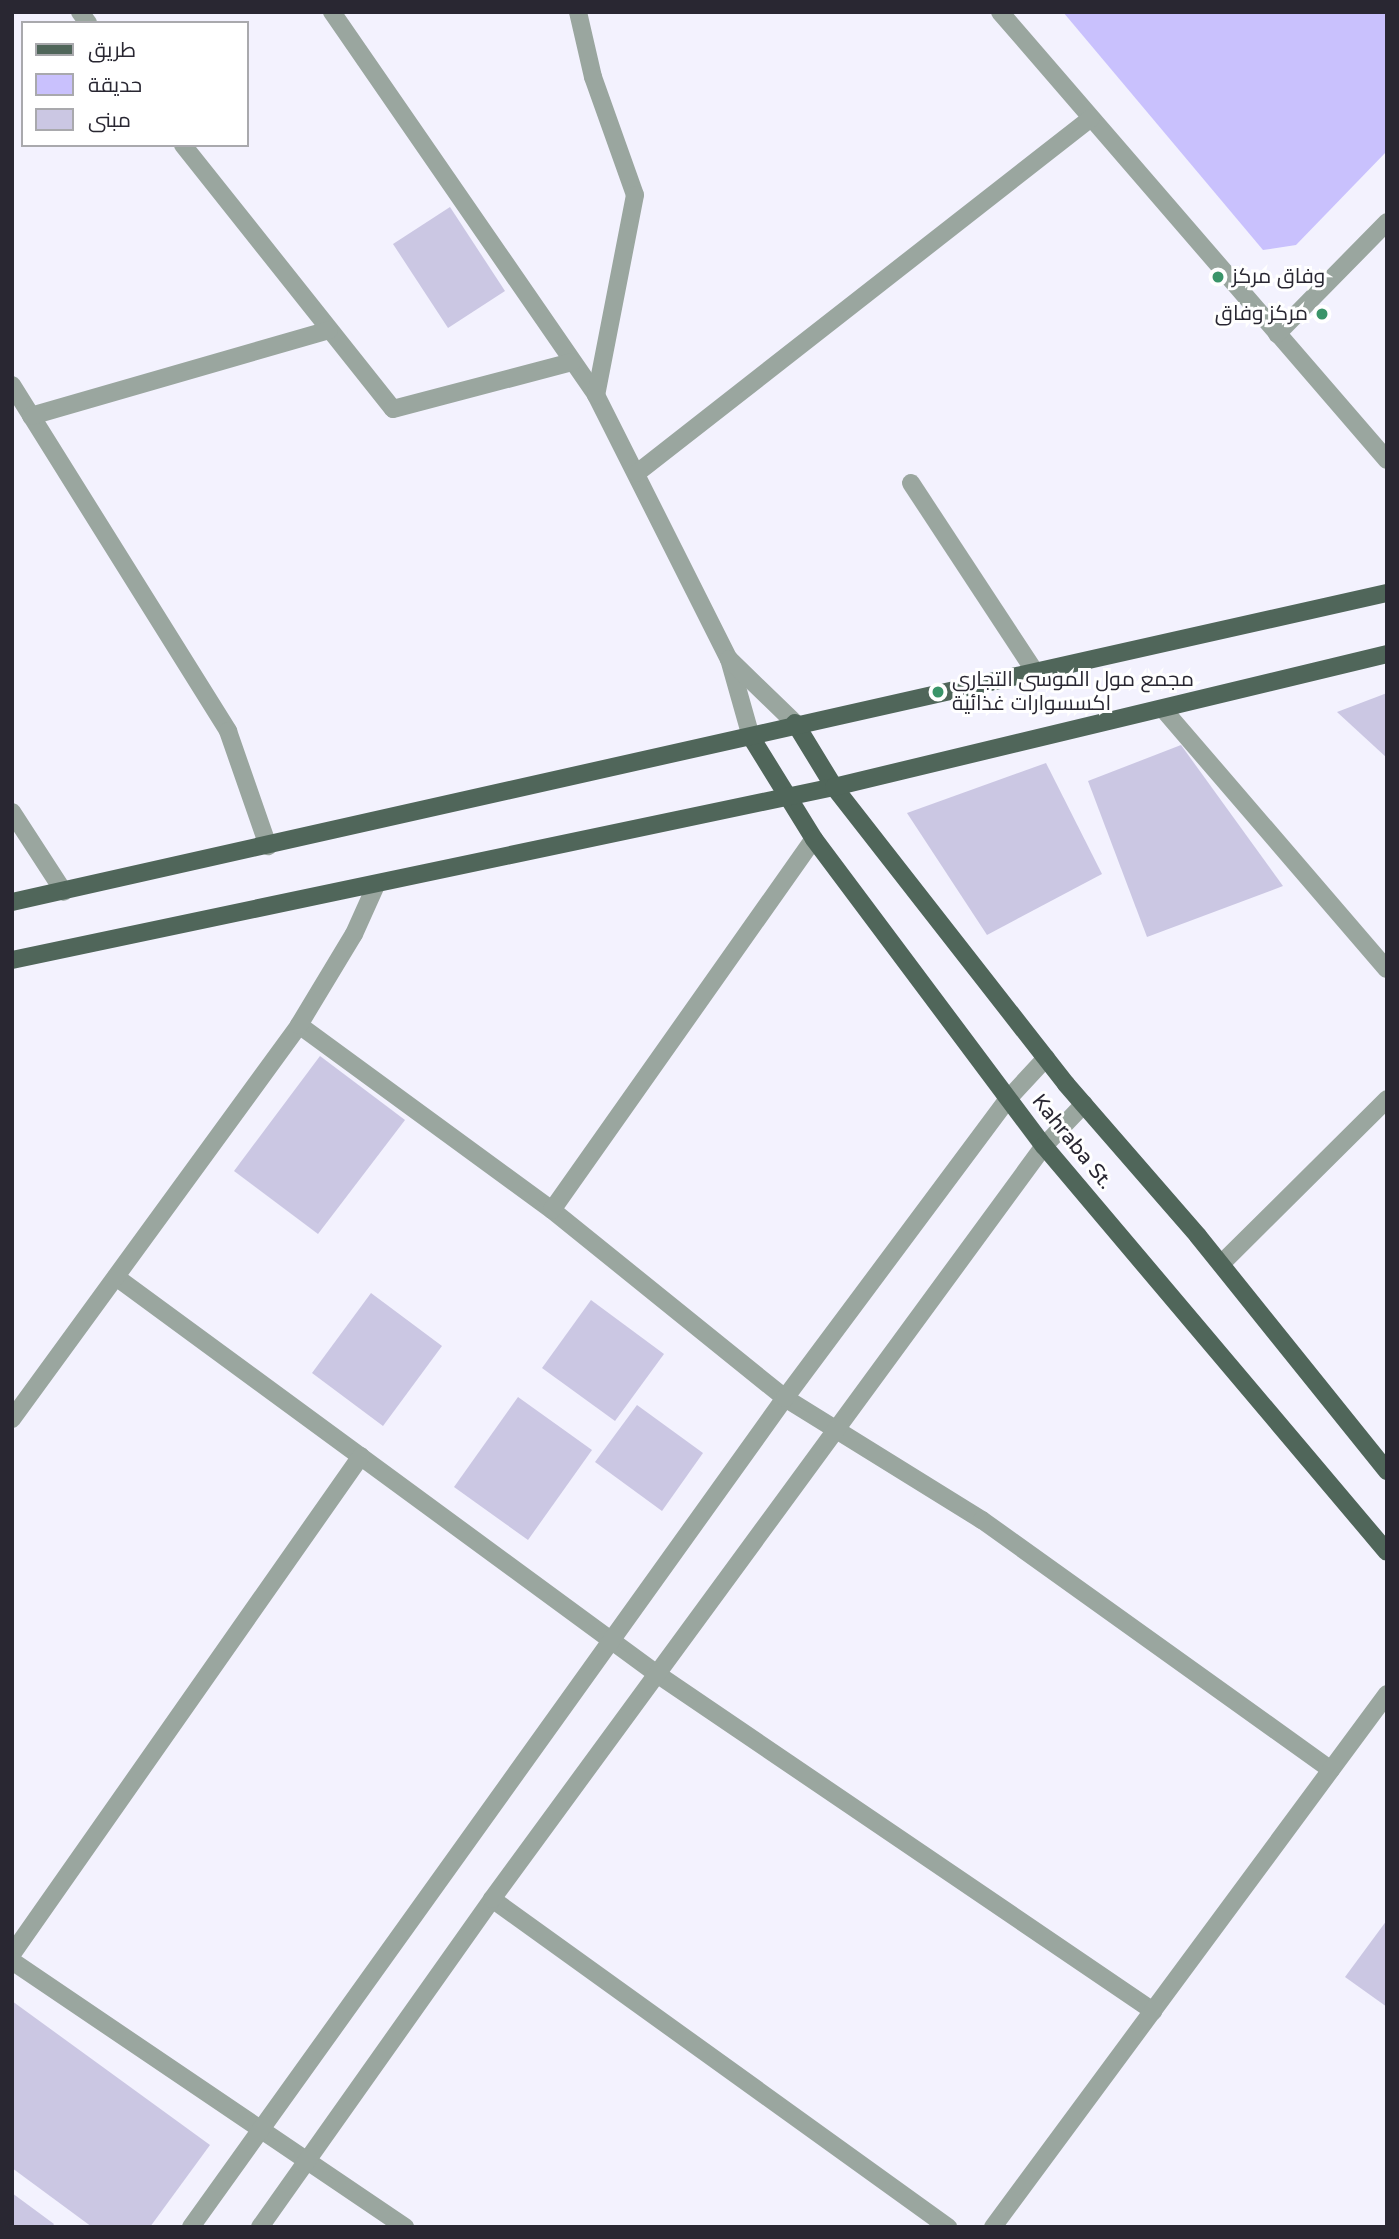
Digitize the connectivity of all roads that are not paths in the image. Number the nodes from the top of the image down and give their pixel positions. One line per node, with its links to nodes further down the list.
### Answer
1 (332, 12): 9 (street)
2 (578, 12): 11 (street)
3 (1000, 12): 4 (street)
4 (1091, 118): 8 (street); 14 (street)
5 (185, 147): 7 (street)
6 (1387, 222): 8 (street)
7 (329, 330): 9 (street); 12 (street)
8 (1277, 334): 13 (street)
9 (572, 362): 11 (street)
10 (12, 385): 12 (street)
11 (596, 395): 14 (street)
12 (31, 415): 27 (street)
13 (1387, 460)
14 (638, 473): 18 (street)
15 (911, 483): 19 (street)
16 (1387, 593): 19 (main road)
17 (1387, 654): 20 (main road)
18 (729, 659): 21 (street); 22 (street)
19 (1037, 673): 21 (main road)
20 (1163, 709): 23 (main road); 32 (street)
21 (795, 723): 22 (main road); 23 (main road, Kahraba St.)
22 (751, 737): 24 (main road, Kahraba St.); 27 (main road)
23 (834, 787): 24 (main road); 34 (main road, Kahraba St.)
24 (786, 794): 26 (main road, Kahraba St.); 28 (main road)
25 (12, 812): 29 (street)
26 (814, 839): 35 (main road, Kahraba St.); 39 (street)
27 (268, 846): 29 (main road)
28 (376, 884): 31 (main road); 33 (street)
29 (64, 892): 30 (main road)
30 (12, 902)
31 (12, 960)
32 (1387, 969)
33 (299, 1025): 39 (street); 41 (street)
34 (1046, 1058): 35 (street); 37 (main road, Kahraba St.)
35 (1008, 1099): 38 (main road, Kahraba St.); 42 (street)
36 (1387, 1099): 40 (street)
37 (1084, 1104): 38 (street); 40 (main road, Kahraba St.)
38 (1044, 1146): 44 (street); 47 (main road, Kahraba St.)
39 (552, 1210): 42 (street)
40 (1221, 1264): 46 (main road, Kahraba St.)
41 (116, 1277): 43 (street); 45 (street)
42 (785, 1398): 44 (street); 48 (street)
43 (12, 1419)
44 (836, 1432): 49 (street); 51 (street)
45 (361, 1456): 48 (street); 53 (street)
46 (1387, 1471)
47 (1387, 1552)
48 (614, 1642): 49 (street); 56 (street)
49 (657, 1674): 52 (street); 55 (street)
50 (1387, 1694): 51 (street)
51 (1331, 1770): 55 (street)
52 (492, 1899): 57 (street); 61 (street)
53 (12, 1954)
54 (12, 1961): 56 (street)
55 (1153, 2011): 62 (street)
56 (262, 2131): 57 (street); 58 (street)
57 (309, 2160): 59 (street); 60 (street)
58 (191, 2227)
59 (260, 2227)
60 (405, 2227)
61 (948, 2227)
62 (993, 2227)

